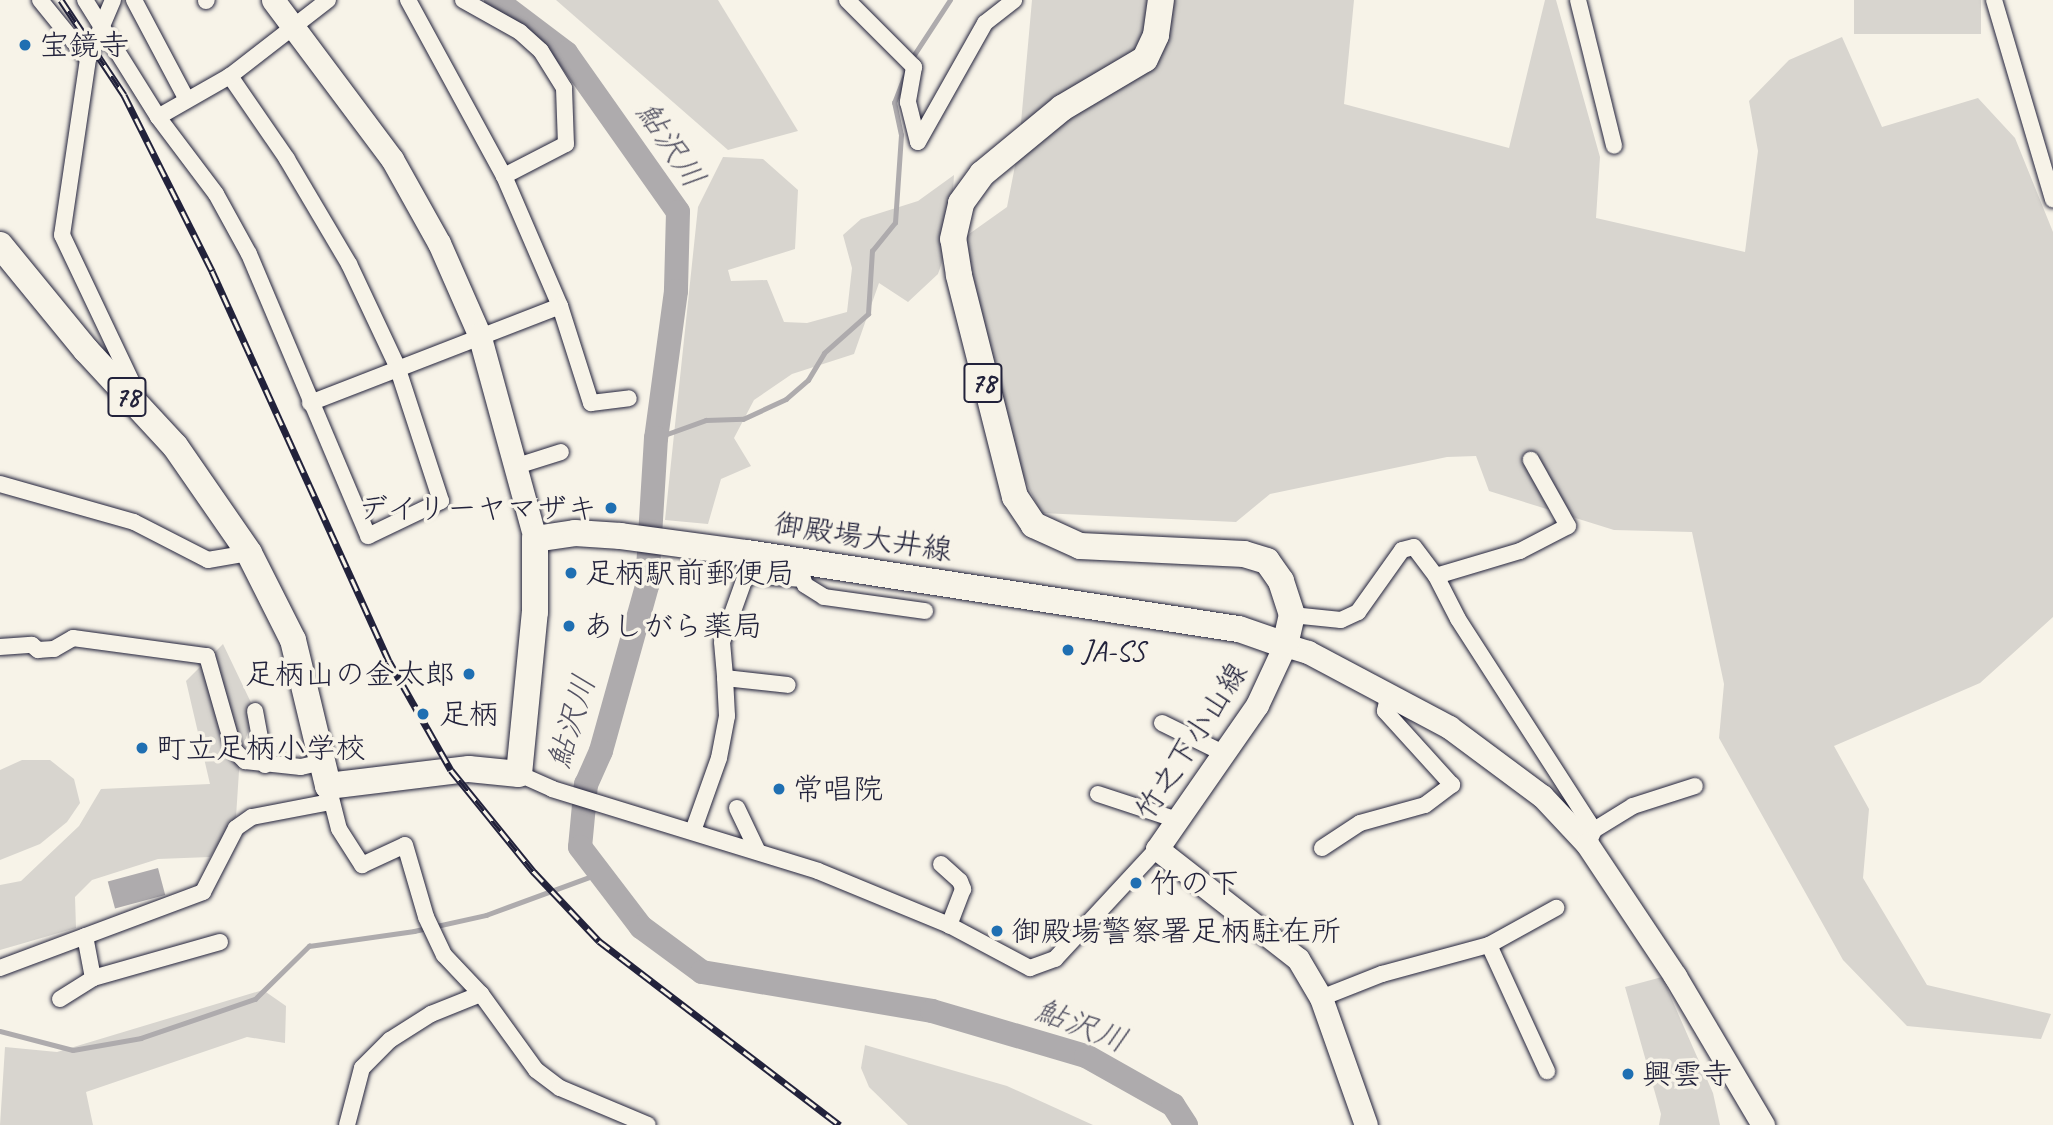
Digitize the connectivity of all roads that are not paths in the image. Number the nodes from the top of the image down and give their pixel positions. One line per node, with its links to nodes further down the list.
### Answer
1 (40, 0): 16 (street)
2 (85, 0): 14 (street)
3 (113, 0): 14 (street)
4 (134, 0): 18 (street)
5 (274, 0): 15 (main road)
6 (328, 0): 15 (street)
7 (408, 0): 21 (street)
8 (463, 0): 21 (street)
9 (847, 0): 10 (street)
10 (1014, 0)
11 (1161, 0): 38 (main road, 78)
12 (1578, 0): 20 (street)
13 (1994, 0): 22 (street)
14 (104, 24): 16 (street); 19 (street)
15 (296, 25): 17 (street); 25 (main road)
16 (88, 58): 34 (street)
17 (230, 76): 18 (street); 26 (street)
18 (187, 100): 19 (street)
19 (158, 117): 28 (street)
20 (1614, 146)
21 (504, 176): 24 (street)
22 (2053, 199)
23 (0, 245): 34 (main road, 78)
24 (561, 306): 25 (street); 27 (street)
25 (479, 334): 26 (street); 31 (main road)
26 (397, 366): 28 (street); 28 (street)
27 (629, 398)
28 (310, 403)
29 (561, 452): 31 (street)
30 (1531, 460): 36 (street)
31 (517, 466): 33 (main road)
32 (0, 484): 34 (street)
33 (536, 539): 35 (main road, 御殿場大井線); 48 (main road)
34 (249, 553): 49 (main road, 78)
35 (747, 564): 37 (street); 39 (main road, 御殿場大井線); 41 (street)
36 (1436, 576): 38 (street); 55 (street)
37 (925, 611)
38 (1292, 615): 39 (main road)
39 (1285, 645): 43 (main road); 46 (main road, 竹之下小山線)
40 (0, 647): 47 (street)
41 (725, 678): 42 (street); 54 (street)
42 (788, 685)
43 (1389, 692): 55 (main road); 56 (street)
44 (255, 711): 47 (street)
45 (1162, 723): 46 (street)
46 (1223, 753): 53 (main road, 竹之下小山線)
47 (265, 765): 49 (street)
48 (519, 774): 49 (main road); 54 (street)
49 (326, 783): 62 (street); 67 (street)
50 (1695, 786): 55 (street)
51 (1098, 794): 53 (street)
52 (737, 808): 58 (street)
53 (1177, 820): 57 (main road, 竹之下小山線)
54 (693, 831): 58 (street)
55 (1591, 837): 76 (main road)
56 (1322, 848)
57 (1157, 849): 61 (street); 68 (main road, 竹之下小山線)
58 (757, 850): 61 (street)
59 (941, 864): 61 (street)
60 (1556, 908): 64 (street)
61 (948, 925)
62 (85, 936): 65 (street); 66 (street)
63 (220, 942): 66 (street)
64 (1489, 945): 68 (street); 70 (street)
65 (0, 968)
66 (93, 978): 69 (street)
67 (481, 994): 71 (street); 72 (street)
68 (1321, 998): 75 (main road, 竹之下小山線)
69 (60, 999)
70 (1547, 1071)
71 (623, 1113): 73 (street); 74 (street)
72 (347, 1125)
73 (611, 1125)
74 (648, 1125)
75 (1366, 1125)
76 (1763, 1125)

